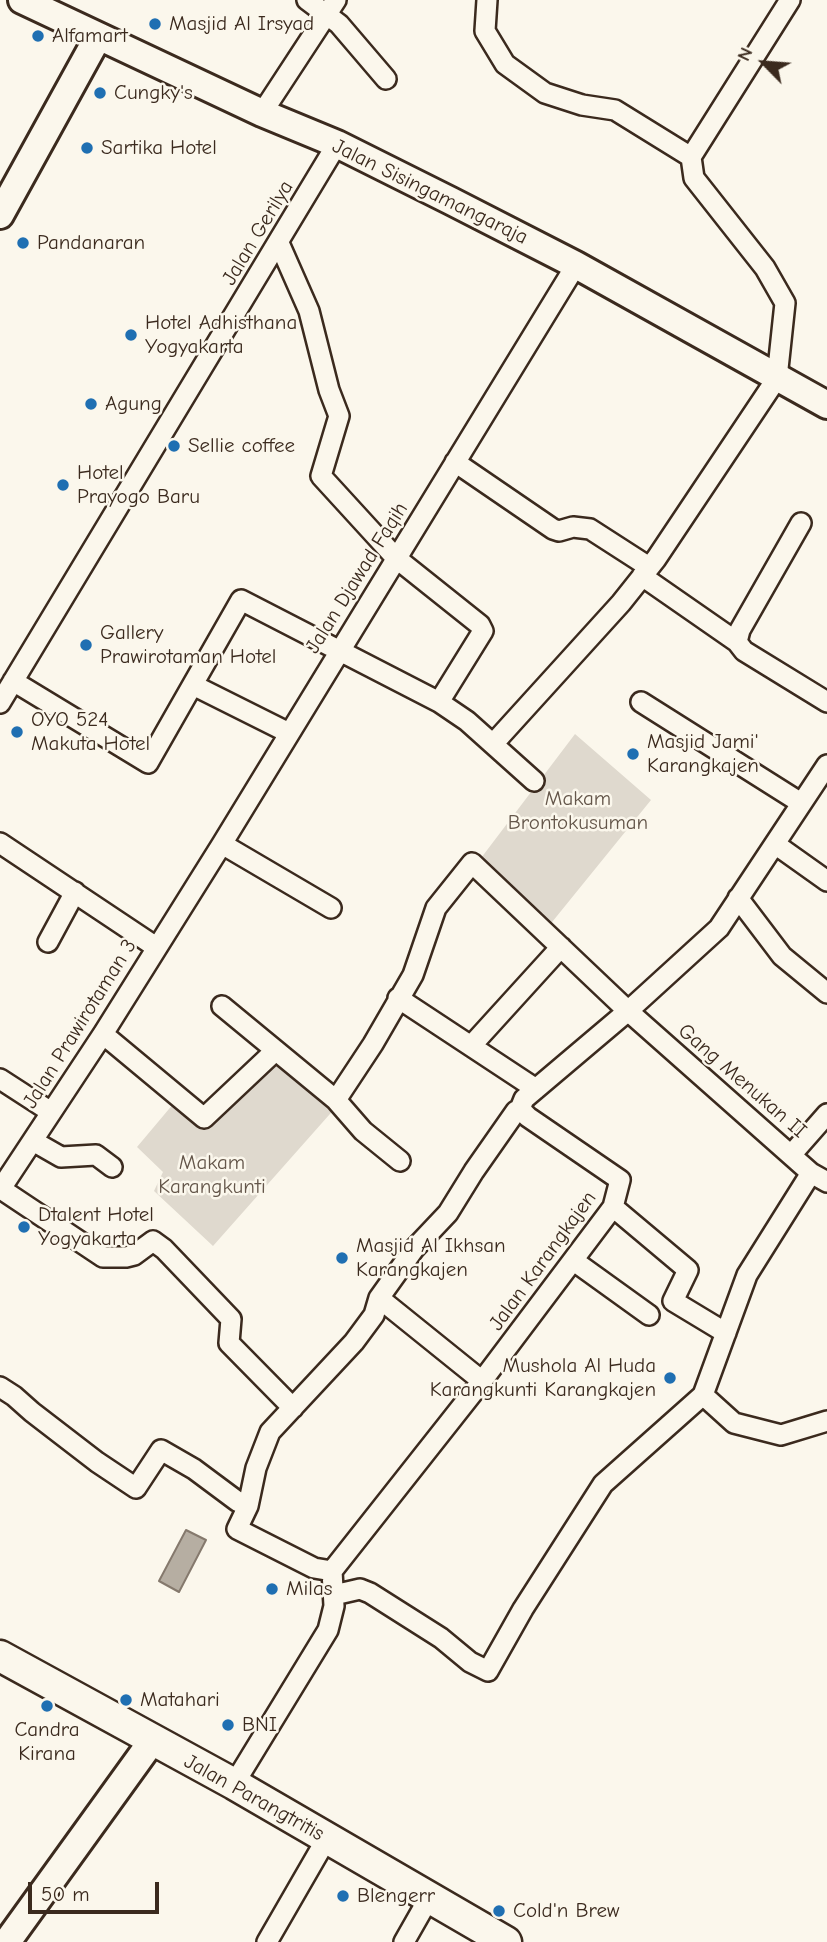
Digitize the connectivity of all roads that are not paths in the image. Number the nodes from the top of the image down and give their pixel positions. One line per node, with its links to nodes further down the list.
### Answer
1 (22, 0): 6 (main road, Jalan Sisingamangaraja)
2 (307, 0): 5 (street)
3 (487, 0): 10 (street)
4 (790, 0): 10 (street)
5 (332, 7): 7 (street); 8 (street)
6 (98, 37): 8 (main road, Jalan Sisingamangaraja); 11 (main road)
7 (386, 79)
8 (262, 113): 9 (main road, Jalan Sisingamangaraja)
9 (337, 144): 12 (street, Jalan Gerilya); 13 (main road, Jalan Sisingamangaraja)
10 (691, 157): 14 (street)
11 (0, 215)
12 (279, 243): 18 (street); 22 (street, Jalan Gerilya)
13 (576, 265): 14 (main road, Jalan Sisingamangaraja); 16 (street, Jalan Djawad Faqih)
14 (777, 378): 15 (main road, Jalan Sisingamangaraja); 19 (street)
15 (827, 405)
16 (455, 462): 18 (street, Jalan Djawad Faqih); 19 (street)
17 (801, 523): 20 (street)
18 (396, 558): 21 (street, Jalan Djawad Faqih); 24 (street)
19 (645, 572): 20 (street); 29 (street)
20 (737, 642): 26 (street)
21 (339, 651): 23 (street); 24 (street); 28 (street, Jalan Djawad Faqih)
22 (13, 681): 23 (street); 27 (street, Jalan Gerilya)
23 (193, 685): 28 (street)
24 (439, 702): 29 (street)
25 (641, 702): 32 (street)
26 (827, 702)
27 (0, 703)
28 (289, 733): 34 (street, Jalan Djawad Faqih)
29 (493, 744): 31 (street)
30 (827, 765): 32 (street)
31 (534, 781)
32 (802, 803): 35 (street)
33 (0, 843): 37 (street)
34 (222, 844): 39 (street); 40 (street, Jalan Djawad Faqih)
35 (775, 844): 36 (street); 38 (street)
36 (827, 881)
37 (75, 892): 41 (street); 42 (street)
38 (738, 898): 44 (street); 47 (street)
39 (331, 908)
40 (176, 916): 42 (street, Jalan Prawirotaman 3)
41 (48, 942)
42 (156, 947): 48 (street, Jalan Prawirotaman 3)
43 (561, 947): 45 (street, Gang Menukan II); 47 (street, Gang Menukan II); 49 (street)
44 (827, 993)
45 (398, 998): 49 (street); 53 (street)
46 (222, 1006): 50 (street)
47 (628, 1012): 52 (street); 58 (street, Gang Menukan II)
48 (103, 1034): 50 (street); 55 (street, Jalan Prawirotaman 3)
49 (471, 1046): 52 (street)
50 (275, 1051): 53 (street)
51 (0, 1079): 55 (street)
52 (536, 1089): 54 (street)
53 (337, 1100): 59 (street)
54 (520, 1109): 63 (street, Jalan Karangkajen); 65 (street)
55 (51, 1112): 57 (street, Jalan Prawirotaman 3)
56 (827, 1114): 58 (street)
57 (33, 1141): 60 (street); 62 (street, Jalan Prawirotaman 3)
58 (791, 1155): 61 (street, Gang Menukan II)
59 (400, 1161)
60 (112, 1167)
61 (819, 1177): 67 (street)
62 (0, 1190): 71 (street)
63 (613, 1207): 64 (street, Jalan Karangkajen); 67 (street)
64 (573, 1261): 66 (street); 68 (street, Jalan Karangkajen)
65 (379, 1298): 68 (street); 71 (street)
66 (649, 1315)
67 (726, 1333): 70 (street)
68 (482, 1381): 74 (street, Jalan Karangkajen)
69 (0, 1387): 73 (street)
70 (703, 1395): 72 (street); 75 (street)
71 (293, 1408): 73 (street)
72 (825, 1418)
73 (248, 1506): 74 (street)
74 (332, 1571): 75 (street)
75 (334, 1595): 78 (street)
76 (0, 1656): 77 (main road, Jalan Parangtritis)
77 (152, 1741): 78 (main road, Jalan Parangtritis); 81 (main road)
78 (234, 1784): 79 (main road, Jalan Parangtritis)
79 (327, 1838): 80 (main road, Jalan Parangtritis); 82 (street)
80 (429, 1898): 83 (street); 84 (main road, Jalan Parangtritis)
81 (7, 1942)
82 (267, 1942)
83 (404, 1942)
84 (506, 1942)

